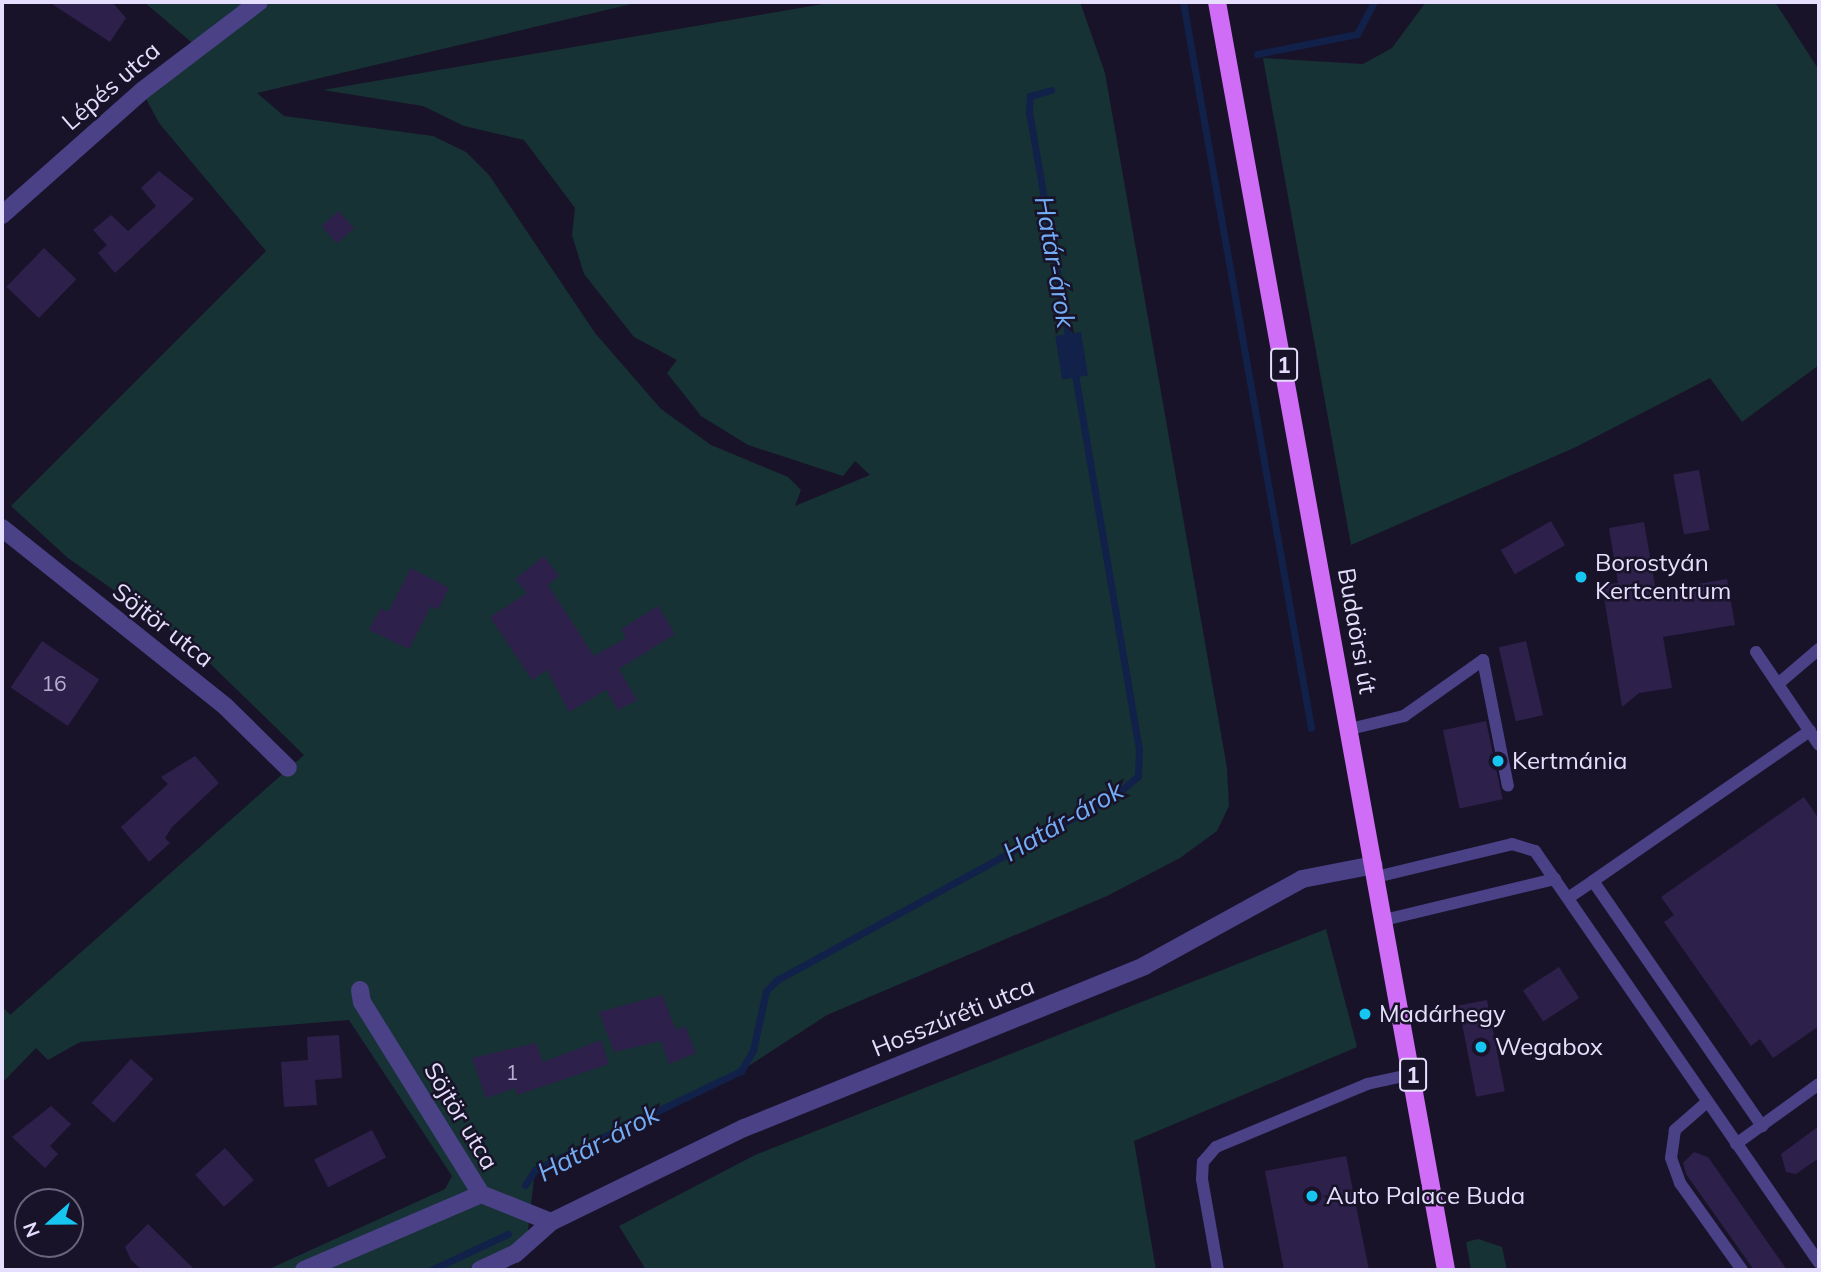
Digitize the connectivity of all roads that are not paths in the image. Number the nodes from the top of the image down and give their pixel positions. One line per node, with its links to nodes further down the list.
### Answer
1 (259, 2): 3 (street, Lépés utca)
2 (1217, 2): 8 (main road, Budaörsi út / 1)
3 (2, 215)
4 (2, 528): 11 (street, Söjtör utca)
5 (1819, 649): 7 (lane)
6 (1756, 652): 7 (lane)
7 (1778, 684): 9 (lane)
8 (1350, 729): 12 (lane); 13 (main road, Budaörsi út / 1)
9 (1810, 732): 10 (lane); 15 (lane)
10 (1819, 745)
11 (288, 768)
12 (1508, 786)
13 (1375, 871): 14 (lane); 17 (main road, Budaörsi út / 1); 25 (street, Hosszúréti utca)
14 (1555, 879): 16 (lane); 17 (lane)
15 (1593, 881): 16 (lane); 22 (lane)
16 (1568, 898): 21 (lane)
17 (1384, 920): 19 (main road, Budaörsi út / 1)
18 (360, 990): 24 (street, Söjtör utca)
19 (1413, 1074): 29 (lane); 30 (main road, Budaörsi út / 1)
20 (1819, 1084): 22 (lane)
21 (1707, 1102): 23 (lane); 31 (lane)
22 (1762, 1126): 23 (lane)
23 (1736, 1144): 26 (lane)
24 (481, 1194): 25 (street); 27 (street)
25 (551, 1222): 28 (street, Hosszúréti utca)
26 (1819, 1262)
27 (304, 1270)
28 (480, 1270)
29 (1218, 1270)
30 (1446, 1270)
31 (1742, 1270)

